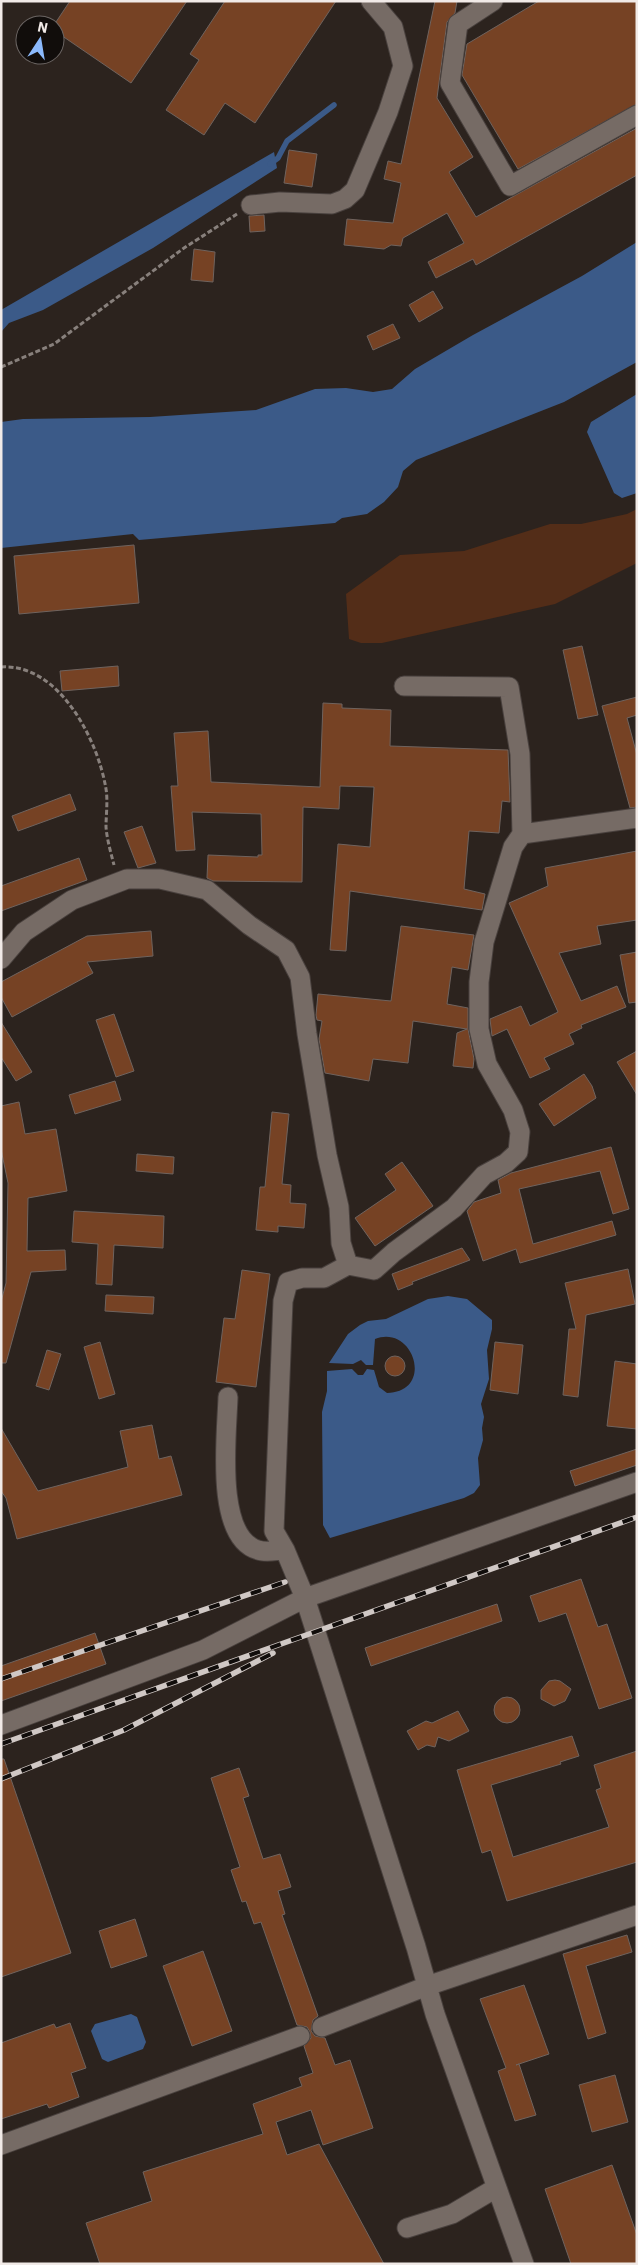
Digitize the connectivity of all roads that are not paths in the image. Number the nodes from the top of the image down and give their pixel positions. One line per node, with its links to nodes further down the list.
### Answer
1 (371, 1): 4 (street)
2 (493, 1): 3 (street)
3 (637, 115)
4 (251, 205)
5 (404, 686): 7 (street)
6 (637, 818): 7 (street)
7 (522, 834): 9 (street)
8 (1, 959): 9 (street)
9 (348, 1265): 12 (street)
10 (228, 1397): 12 (street)
11 (637, 1482): 13 (street)
12 (285, 1550): 13 (street)
13 (305, 1598): 14 (street); 16 (street)
14 (1, 1725)
15 (637, 1915): 16 (street)
16 (427, 1986): 17 (street); 20 (street)
17 (322, 2027)
18 (300, 2036): 19 (street)
19 (1, 2145)
20 (496, 2188): 21 (street); 22 (street)
21 (407, 2228)
22 (524, 2264)

